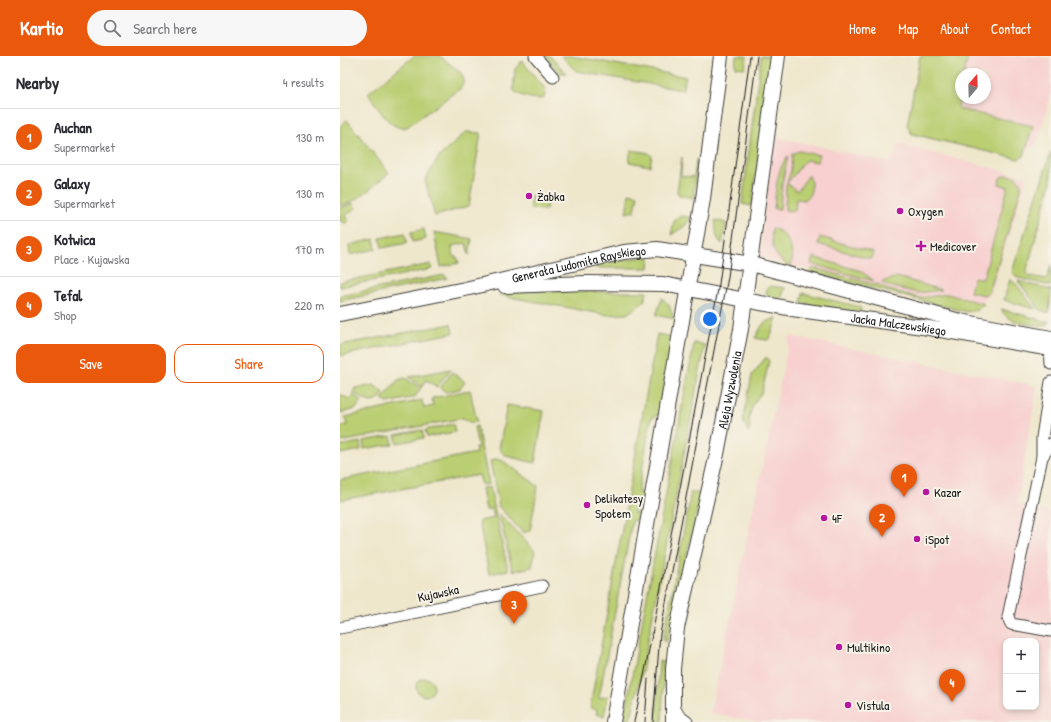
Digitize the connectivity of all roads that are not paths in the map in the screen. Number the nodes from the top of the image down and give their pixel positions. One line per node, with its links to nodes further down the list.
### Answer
1 (535, 56): 4 (street)
2 (721, 56): 5 (street)
3 (778, 56): 6 (street, Aleja Wyzwolenia)
4 (553, 77)
5 (694, 254): 6 (street); 7 (street); 8 (street, Generała Ludomiła Rayskiego)
6 (751, 264): 9 (street, Aleja Wyzwolenia); 11 (street, Jacka Malczewskiego)
7 (688, 288): 8 (street, Generała Ludomiła Rayskiego); 9 (street); 20 (street)
8 (465, 289): 10 (street, Generała Ludomiła Rayskiego)
9 (746, 301): 11 (street, Jacka Malczewskiego); 19 (street, Aleja Wyzwolenia)
10 (340, 314)
11 (1051, 341): 12 (street)
12 (1051, 364)
13 (1051, 382): 15 (street)
14 (1051, 444): 15 (street)
15 (1042, 458): 18 (street)
16 (542, 586): 17 (street, Kujawska)
17 (340, 628)
18 (1051, 631)
19 (672, 705): 21 (street, Aleja Wyzwolenia); 22 (street)
20 (613, 722)
21 (673, 722)
22 (687, 722)

